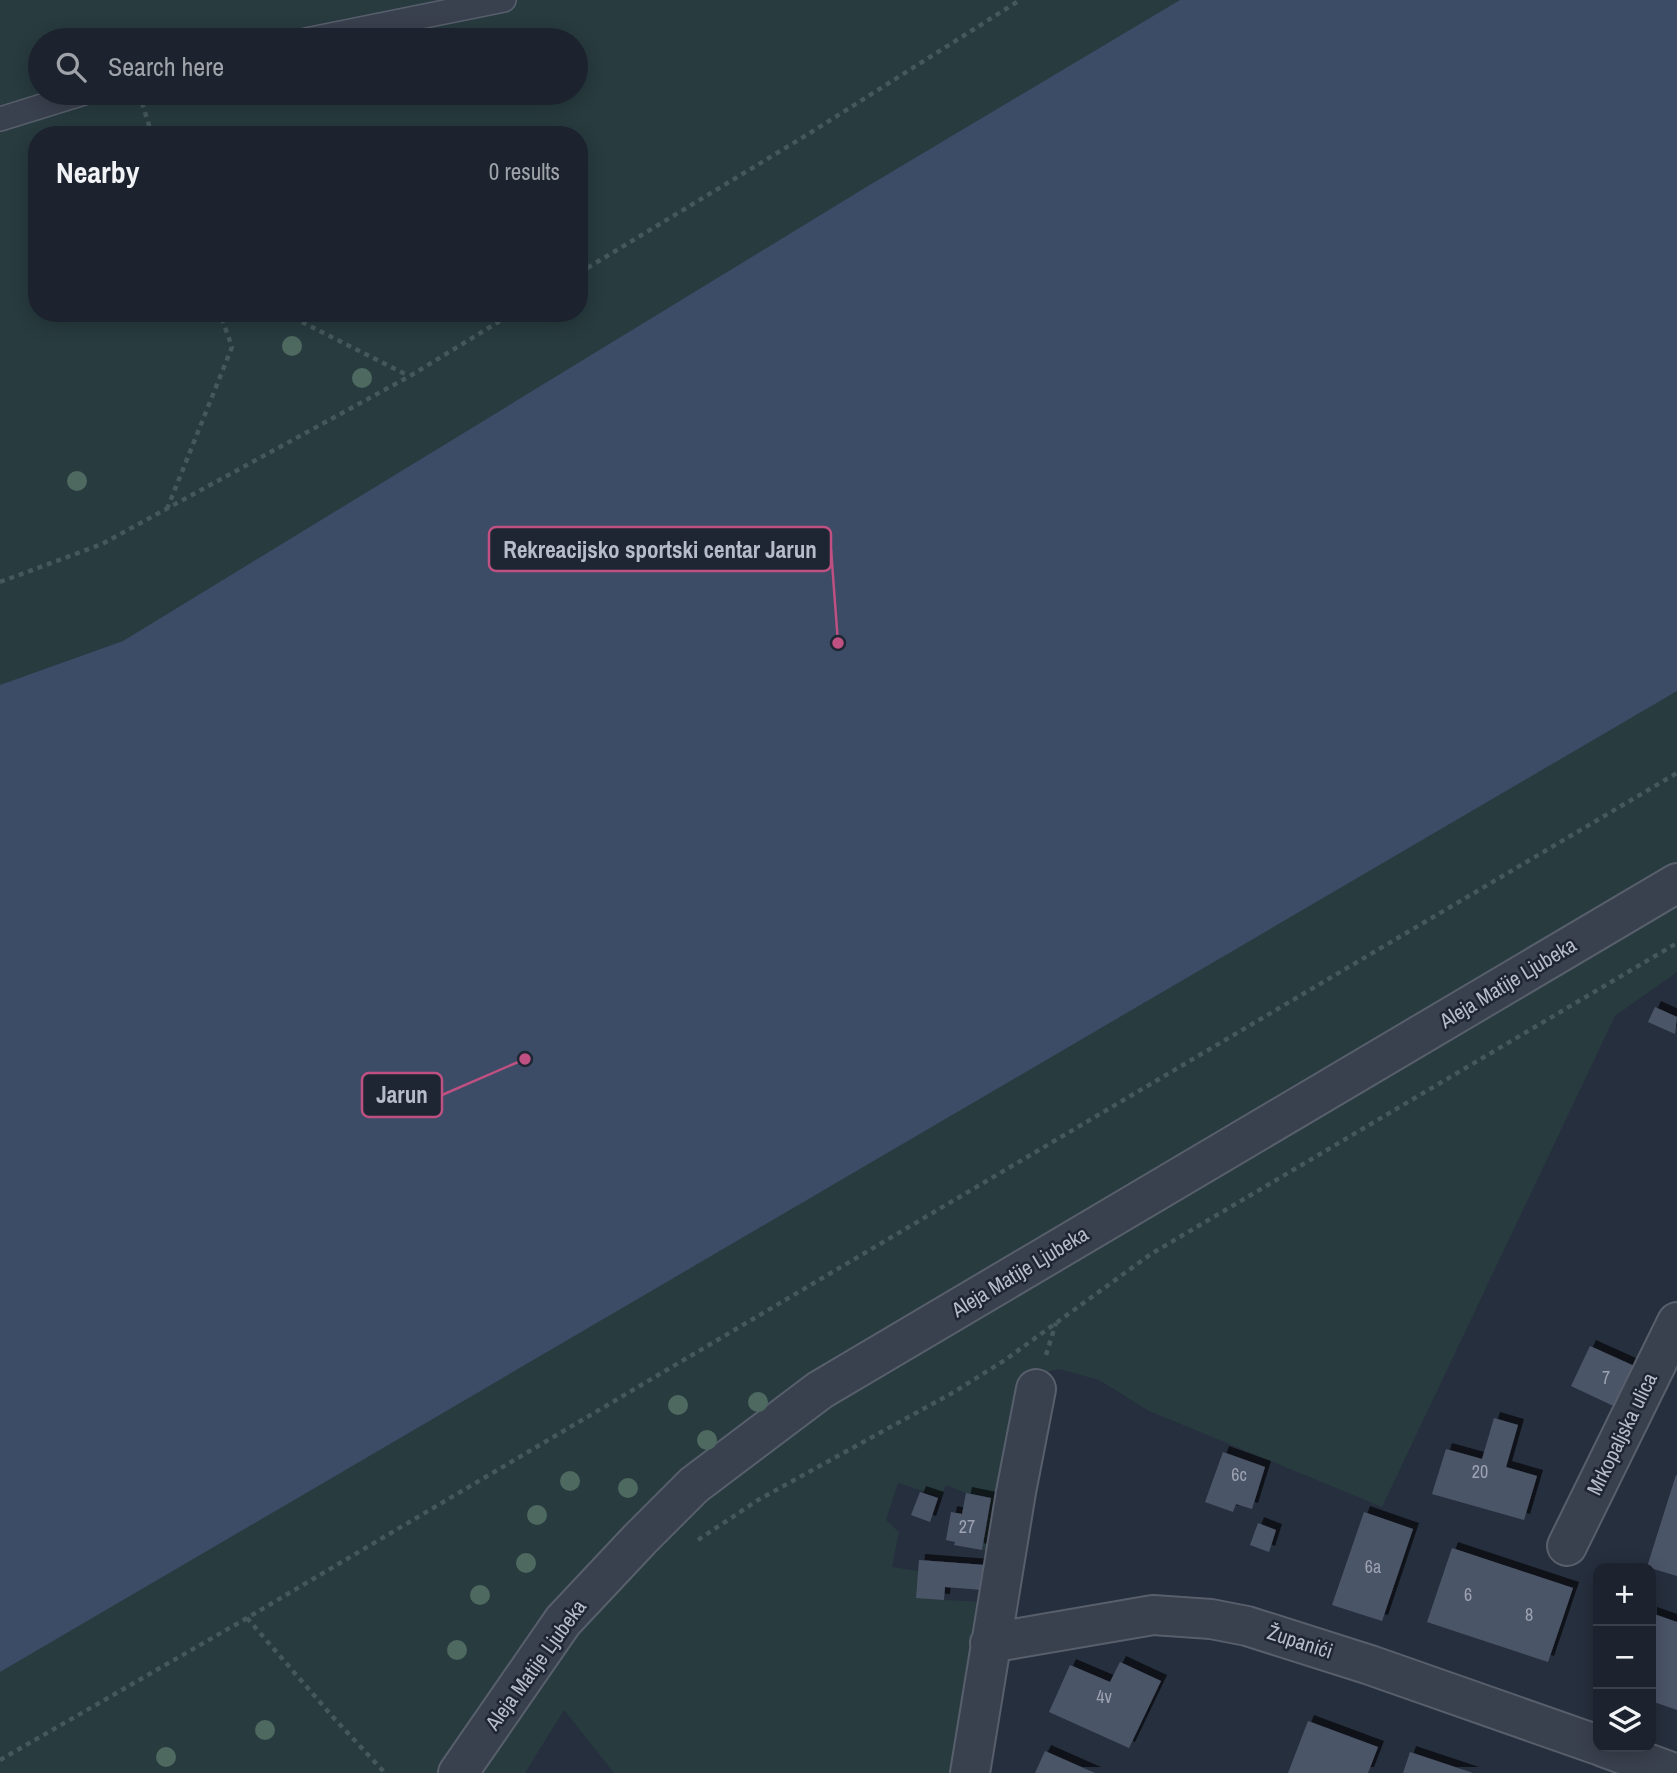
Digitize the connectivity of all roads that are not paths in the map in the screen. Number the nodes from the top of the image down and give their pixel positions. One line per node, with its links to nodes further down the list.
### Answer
1 (504, 0): 2 (lane)
2 (365, 28)
3 (45, 105): 4 (lane)
4 (0, 119)
5 (1677, 883): 12 (street, Aleja Matije Ljubeka)
6 (1677, 1322): 8 (street, Mrkopaljska ulica)
7 (1036, 1389): 9 (street)
8 (1567, 1546)
9 (990, 1643): 10 (street, Županići); 13 (street)
10 (1593, 1743)
11 (1617, 1752): 14 (street)
12 (458, 1773)
13 (970, 1773)
14 (1674, 1773)

